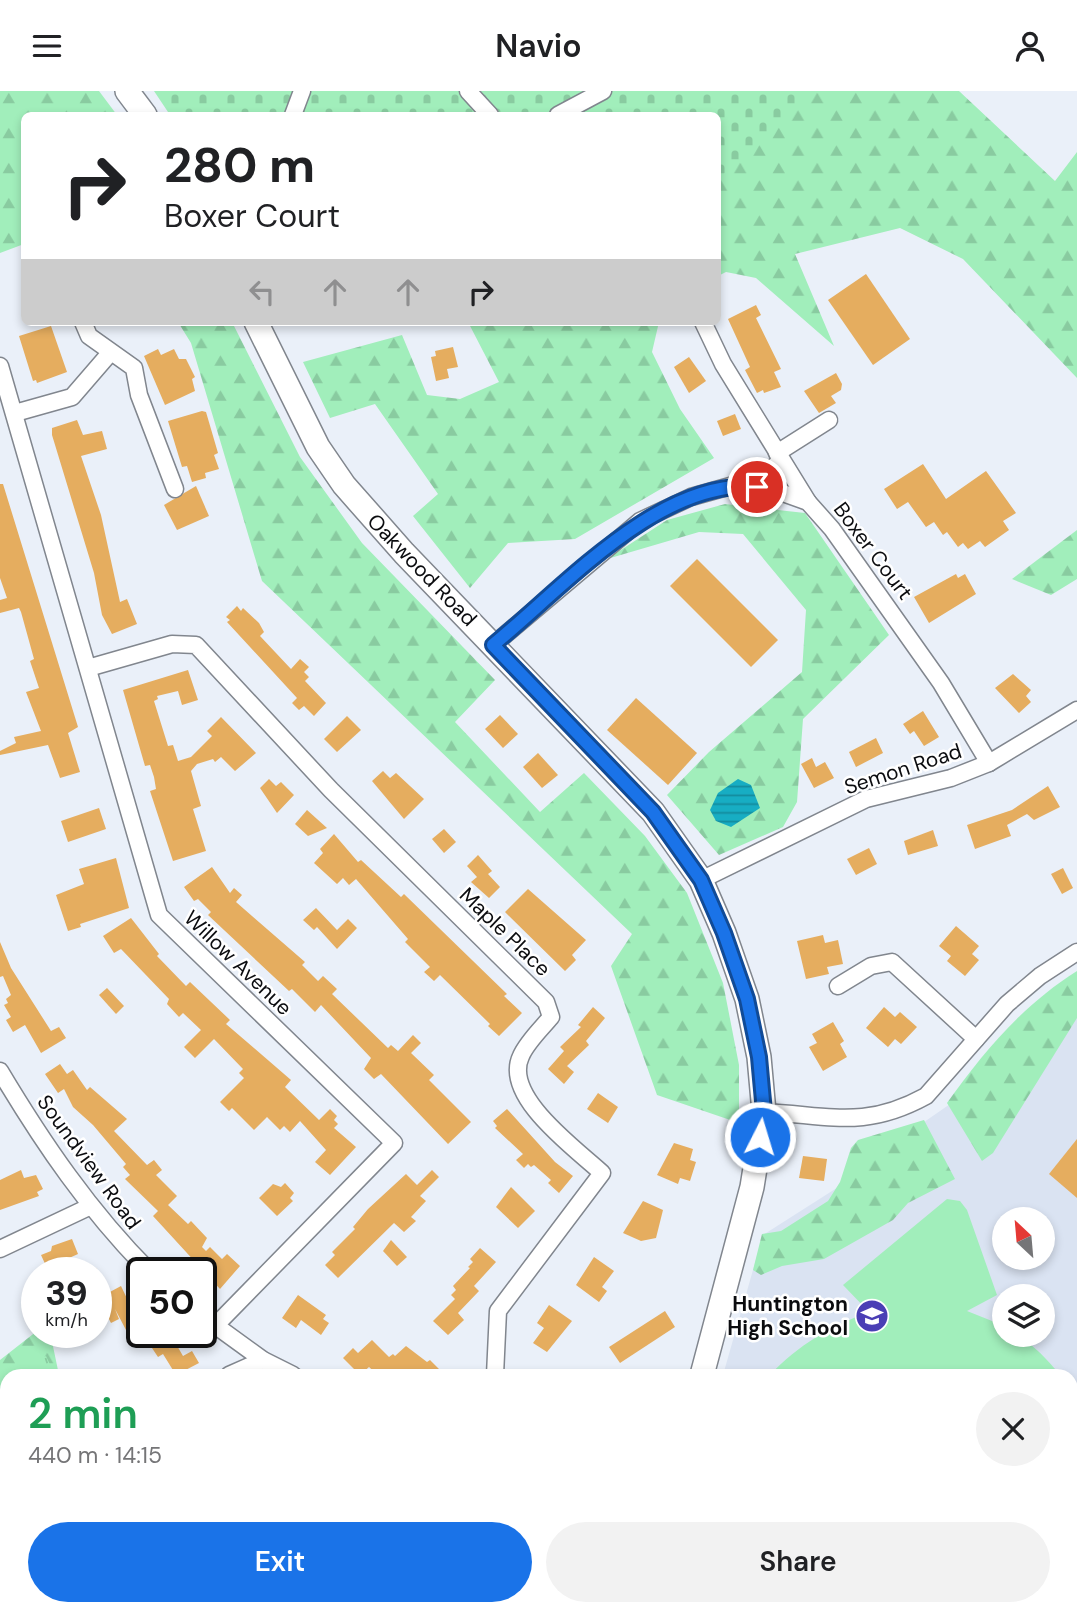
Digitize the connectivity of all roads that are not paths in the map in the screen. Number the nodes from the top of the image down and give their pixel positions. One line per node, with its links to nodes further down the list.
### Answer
1 (127, 91): 5 (main road)
2 (302, 91): 6 (street)
3 (468, 91): 7 (street)
4 (603, 91): 8 (street)
5 (143, 112)
6 (294, 112)
7 (487, 112)
8 (564, 112)
9 (85, 326): 12 (street)
10 (258, 326): 20 (main road, Oakwood Road)
11 (706, 326): 16 (street)
12 (110, 353): 14 (street); 18 (street)
13 (0, 366): 14 (street, Willow Avenue)
14 (15, 413): 21 (street, Willow Avenue)
15 (829, 420): 16 (street)
16 (779, 456): 17 (street); 19 (street)
17 (757, 487): 19 (street, Boxer Court); 20 (street, Boxer Court)
18 (175, 489)
19 (808, 502): 23 (street, Boxer Court)
20 (493, 645): 24 (main road, Oakwood Road)
21 (88, 668): 33 (street, Willow Avenue); 38 (street, Maple Place)
22 (1077, 710): 23 (street, Semon Road)
23 (989, 763): 24 (street, Semon Road)
24 (701, 880): 29 (main road, Oakwood Road)
25 (1077, 953): 27 (street)
26 (838, 986): 27 (street)
27 (976, 1039): 29 (street)
28 (0, 1071): 30 (street, Soundview Road)
29 (764, 1112): 39 (main road, Oakwood Road)
30 (91, 1206): 31 (street); 32 (street, Soundview Road)
31 (0, 1249)
32 (137, 1257)
33 (217, 1324)
34 (217, 1327): 35 (street)
35 (263, 1360): 36 (street); 37 (street)
36 (243, 1369)
37 (281, 1369)
38 (495, 1369)
39 (704, 1369)

